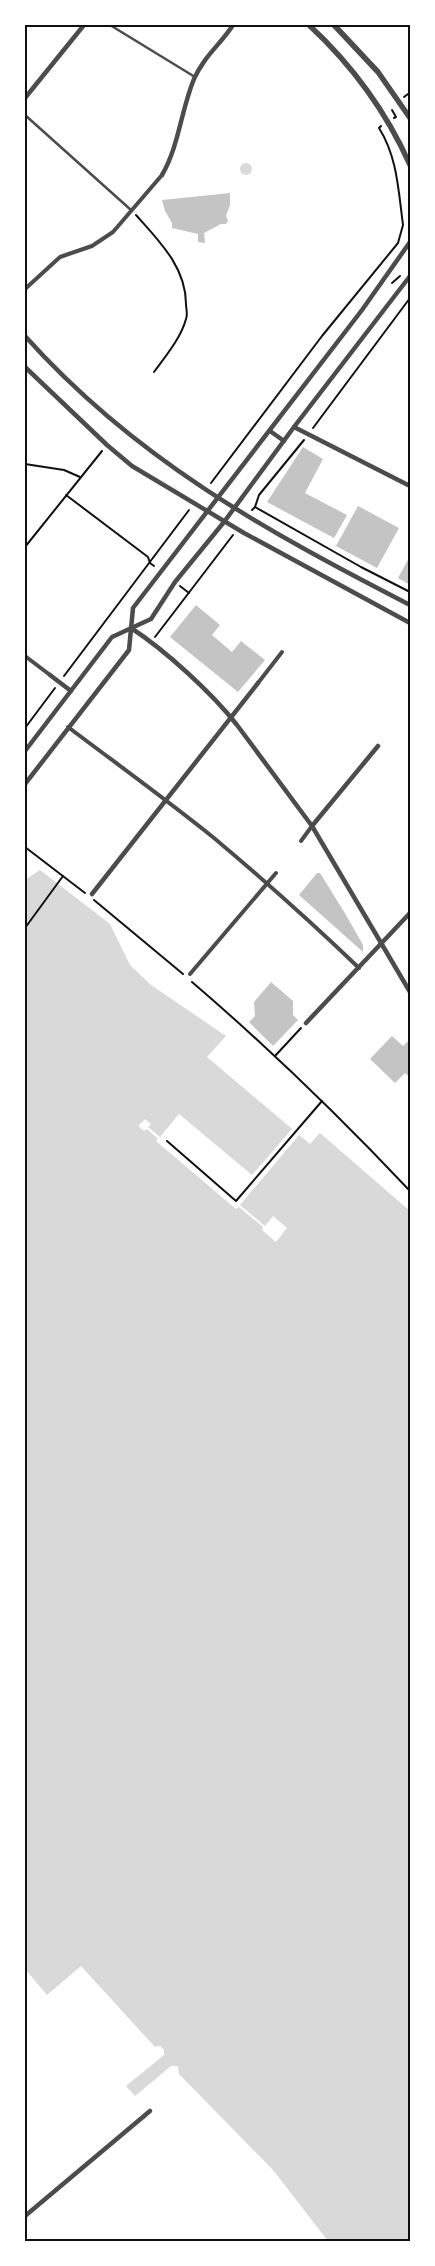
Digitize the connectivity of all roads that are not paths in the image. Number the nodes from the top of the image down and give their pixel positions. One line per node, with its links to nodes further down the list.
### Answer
1 (84, 25): 7 (street)
2 (110, 25): 6 (lane)
3 (309, 25): 10 (street)
4 (334, 25): 9 (street)
5 (233, 26): 6 (street)
6 (195, 77): 11 (street)
7 (25, 98)
8 (25, 115): 12 (lane)
9 (410, 118)
10 (410, 165)
11 (162, 175): 12 (street)
12 (132, 210): 15 (street)
13 (410, 242): 19 (street)
14 (410, 276): 18 (street)
15 (25, 289)
16 (25, 336): 22 (street)
17 (25, 367): 24 (street)
18 (294, 427): 20 (street); 21 (street)
19 (270, 431): 20 (street); 22 (street)
20 (284, 441): 23 (street)
21 (410, 486)
22 (218, 499): 23 (street); 24 (street)
23 (234, 508): 25 (street); 26 (street)
24 (207, 512): 25 (street); 28 (street)
25 (224, 522): 27 (street); 28 (street)
26 (410, 605)
27 (410, 623)
28 (131, 628): 33 (street); 34 (street); 35 (street)
29 (282, 652): 32 (street)
30 (25, 656): 31 (street)
31 (50, 675): 33 (street)
32 (258, 683): 34 (street)
33 (71, 691): 37 (street)
34 (231, 718): 39 (street); 40 (street)
35 (68, 726): 38 (street); 39 (street)
36 (378, 746): 40 (street)
37 (25, 751)
38 (25, 784)
39 (165, 802): 43 (street); 44 (street)
40 (312, 826): 41 (street); 46 (street)
41 (301, 841)
42 (276, 873): 43 (street)
43 (266, 885): 47 (street); 48 (street)
44 (92, 894)
45 (410, 913): 46 (street)
46 (381, 945): 47 (street); 49 (street)
47 (359, 968): 50 (street)
48 (190, 974)
49 (410, 992)
50 (306, 1023)
51 (150, 2111): 52 (street)
52 (25, 2216)

